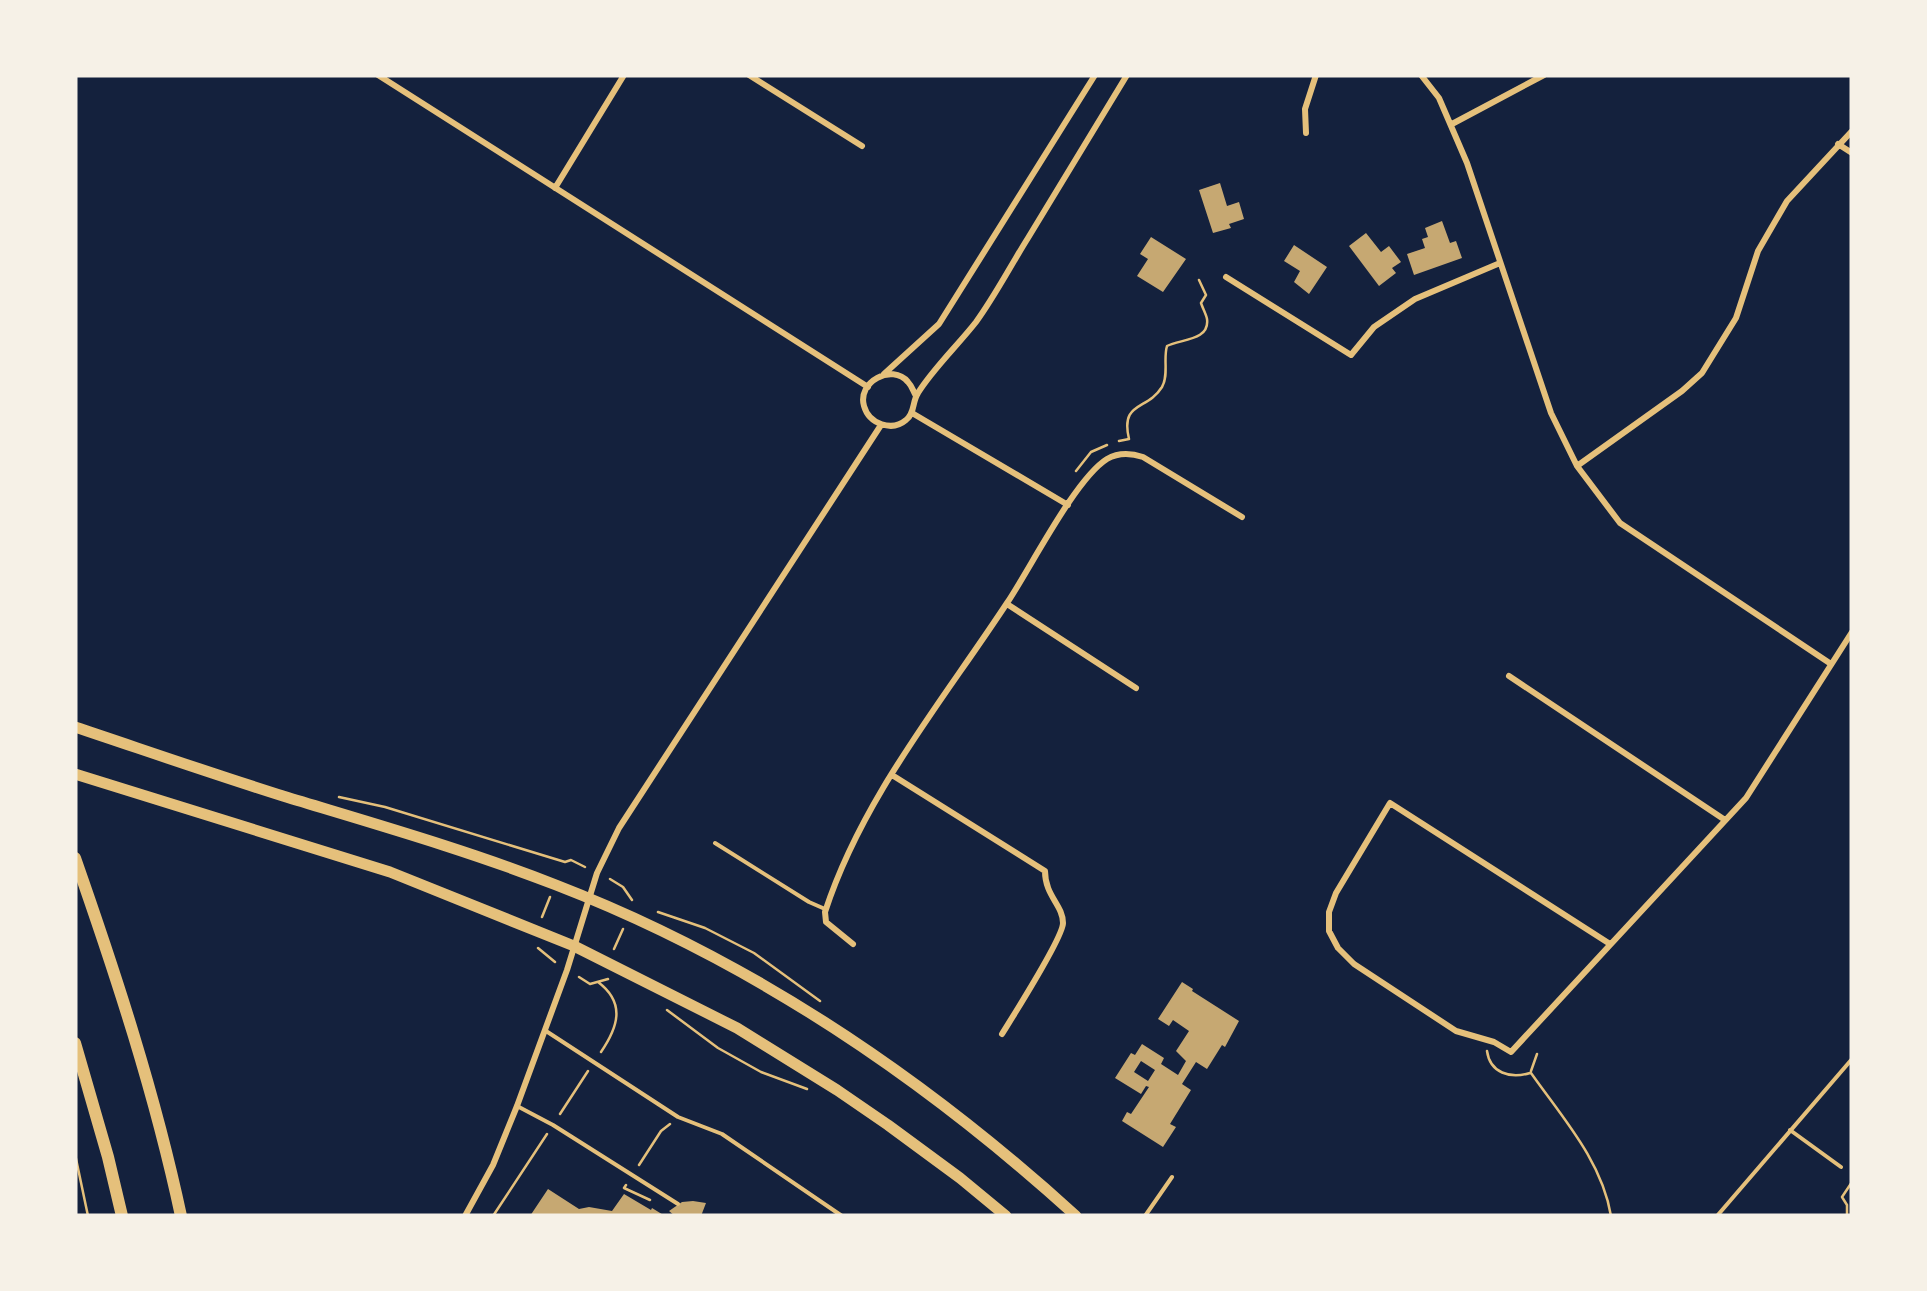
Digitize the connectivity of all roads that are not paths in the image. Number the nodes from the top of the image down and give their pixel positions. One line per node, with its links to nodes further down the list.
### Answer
1 (378, 75): 15 (street)
2 (624, 75): 15 (street)
3 (749, 75): 13 (street)
4 (1095, 75): 18 (street)
5 (1128, 75): 20 (street)
6 (1316, 75): 11 (street)
7 (1421, 75): 9 (street)
8 (1544, 75): 9 (street)
9 (1452, 124): 16 (street)
10 (1852, 131): 12 (street)
11 (1306, 133)
12 (1838, 144): 14 (street); 23 (street)
13 (862, 146)
14 (1852, 153)
15 (556, 188): 19 (street)
16 (1500, 264): 17 (street); 23 (street)
17 (1226, 277)
18 (883, 374): 19 (street); 20 (street)
19 (868, 387): 22 (street)
20 (916, 396): 21 (street)
21 (912, 414): 22 (street); 24 (street)
22 (882, 424): 37 (street)
23 (1577, 466): 28 (street)
24 (1070, 502): 25 (street); 26 (street)
25 (1242, 517)
26 (1007, 604): 30 (street); 33 (street)
27 (1852, 632): 28 (street)
28 (1831, 664): 34 (street)
29 (1510, 676): 34 (street)
30 (1136, 688)
31 (75, 727): 37 (main road)
32 (75, 774): 41 (main road)
33 (892, 775): 38 (street); 43 (street)
34 (1725, 820): 40 (street)
35 (715, 843): 38 (lane)
36 (75, 858): 52 (highway)
37 (588, 898): 41 (street); 56 (main road)
38 (826, 909): 39 (street)
39 (853, 944)
40 (1610, 944): 40 (street)
41 (574, 946): 42 (street); 55 (main road)
42 (545, 1030): 46 (street); 54 (lane)
43 (1002, 1034)
44 (75, 1043): 51 (highway)
45 (1852, 1059): 47 (lane)
46 (517, 1106): 50 (lane); 53 (street)
47 (1790, 1130): 48 (lane); 58 (lane)
48 (1840, 1167)
49 (1172, 1177): 57 (lane)
50 (678, 1204)
51 (122, 1216)
52 (180, 1216)
53 (465, 1216)
54 (842, 1216)
55 (1006, 1216)
56 (1076, 1216)
57 (1145, 1216)
58 (1717, 1216)

